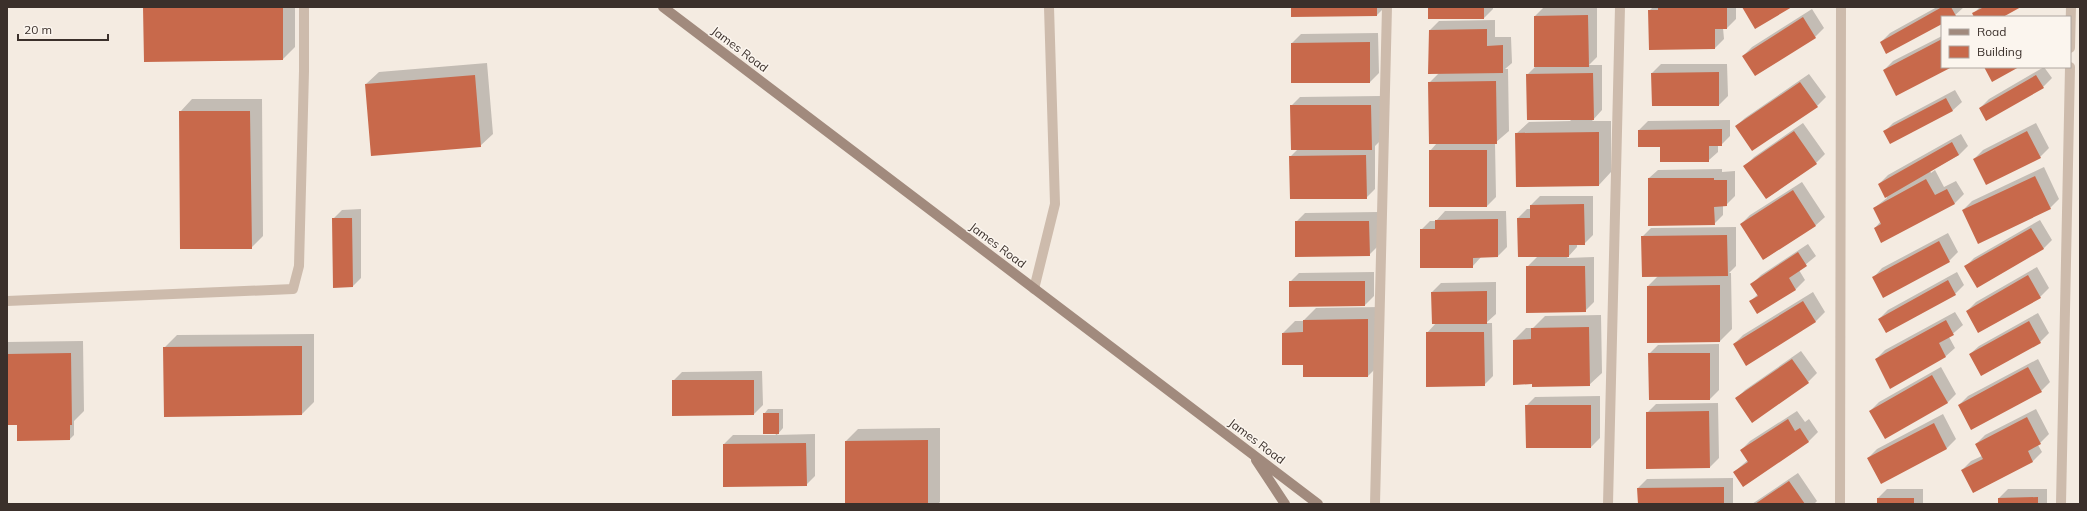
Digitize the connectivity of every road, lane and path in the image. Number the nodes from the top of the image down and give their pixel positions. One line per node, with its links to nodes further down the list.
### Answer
1 (304, 7): 9 (lane)
2 (663, 7): 8 (main road, James Road)
3 (1049, 7): 8 (lane)
4 (1387, 7): 13 (lane)
5 (1620, 7): 14 (lane)
6 (1841, 7): 15 (lane)
7 (2070, 68): 16 (lane)
8 (1034, 288): 10 (main road, James Road)
9 (7, 301)
10 (1252, 454): 11 (main road); 12 (main road, James Road)
11 (1285, 504)
12 (1318, 504)
13 (1375, 504)
14 (1608, 504)
15 (1840, 504)
16 (2061, 504)

